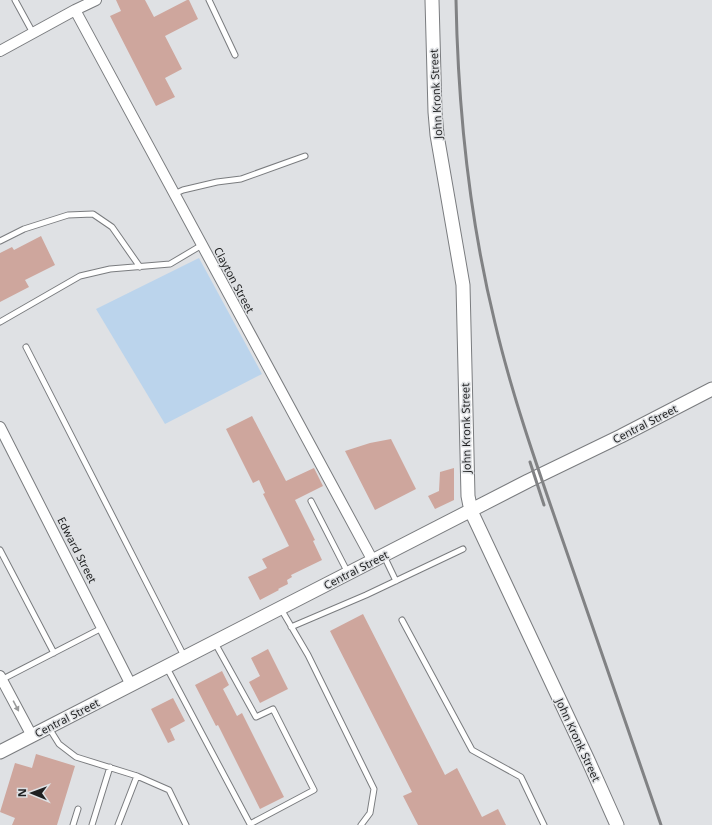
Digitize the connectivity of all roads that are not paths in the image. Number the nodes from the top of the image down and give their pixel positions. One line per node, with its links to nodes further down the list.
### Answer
1 (15, 0): 6 (lane)
2 (96, 0): 5 (street)
3 (209, 0): 8 (lane)
4 (432, 0): 19 (street, John Kronk Street)
5 (75, 10): 6 (street); 10 (street, Clayton Street)
6 (33, 33): 7 (street)
7 (0, 51)
8 (235, 55)
9 (305, 156): 10 (lane)
10 (174, 194): 12 (street, Clayton Street)
11 (0, 241): 13 (lane)
12 (202, 245): 13 (lane); 22 (street, Clayton Street)
13 (140, 267): 14 (lane)
14 (0, 322)
15 (26, 347): 31 (lane)
16 (712, 389): 19 (street, Central Street)
17 (0, 427): 28 (street, Edward Street)
18 (311, 502): 23 (lane)
19 (471, 511): 22 (street, Central Street); 47 (street, John Kronk Street)
20 (463, 549): 24 (lane)
21 (0, 550): 30 (lane)
22 (378, 558): 23 (street, Central Street); 24 (lane)
23 (348, 574): 25 (street, Central Street)
24 (396, 581): 27 (lane)
25 (281, 608): 27 (lane); 29 (street, Central Street)
26 (402, 620): 46 (lane)
27 (291, 627): 45 (lane)
28 (103, 628): 30 (lane); 34 (street, Edward Street)
29 (214, 643): 31 (street, Central Street); 32 (lane)
30 (54, 653): 33 (lane)
31 (184, 658): 32 (street, Central Street)
32 (166, 667): 34 (street, Central Street)
33 (1, 679): 36 (street, one-way to 36)
34 (132, 685): 35 (street, Central Street)
35 (48, 728): 36 (street, Central Street); 38 (lane)
36 (32, 736): 37 (street, Central Street)
37 (0, 752)
38 (110, 767): 39 (lane); 42 (lane)
39 (137, 776): 43 (lane); 44 (lane)
40 (78, 808): 41 (lane)
41 (73, 825)
42 (92, 825)
43 (118, 825)
44 (186, 825)
45 (361, 825)
46 (544, 825)
47 (617, 825)

